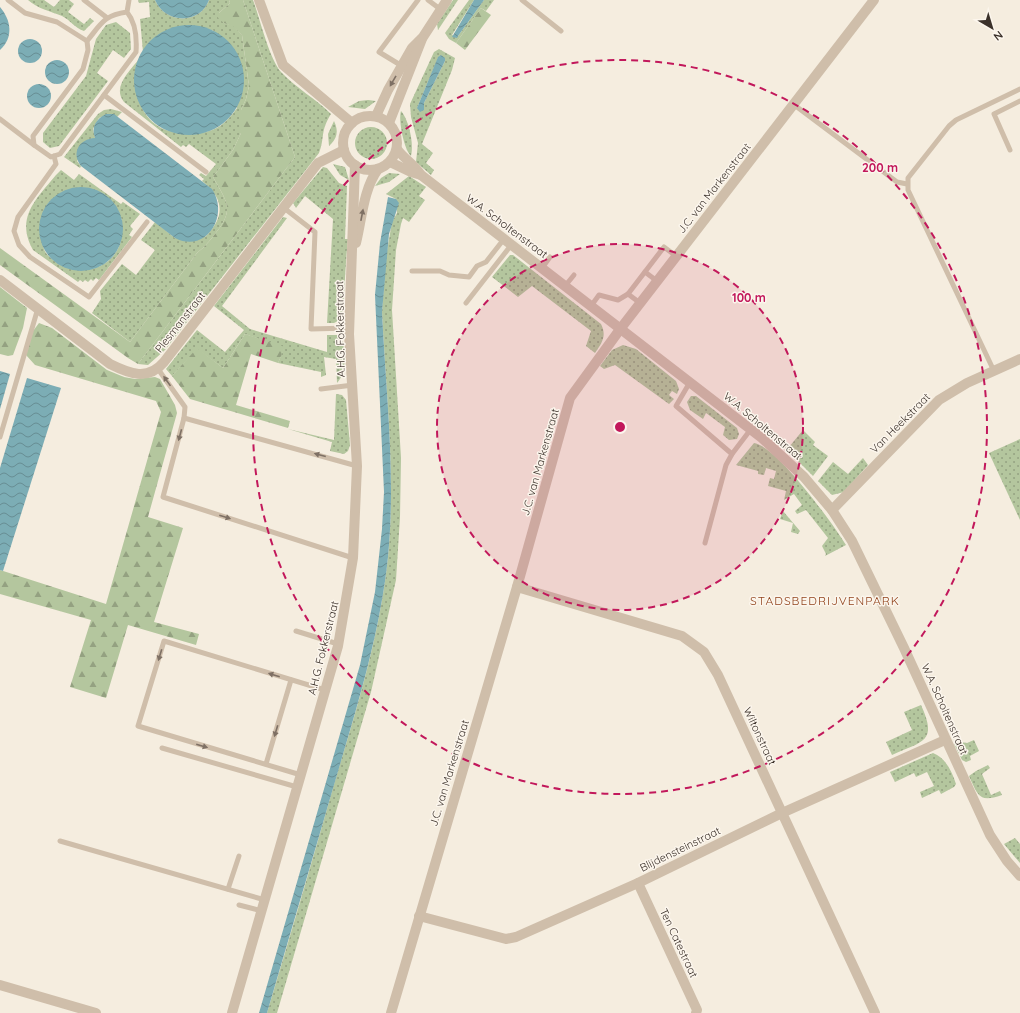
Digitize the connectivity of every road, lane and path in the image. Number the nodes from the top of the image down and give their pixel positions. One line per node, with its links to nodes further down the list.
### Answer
1 (8, 0): 14 (lane)
2 (84, 0): 12 (lane)
3 (129, 0): 11 (lane)
4 (259, 0): 22 (street)
5 (418, 0): 15 (lane)
6 (428, 0): 10 (lane)
7 (447, 0): 10 (street)
8 (522, 0): 13 (lane)
9 (874, 0): 19 (street, J.C. van Markenstraat)
10 (440, 9): 15 (street)
11 (127, 12): 12 (lane); 17 (lane)
12 (106, 18): 14 (lane)
13 (561, 31)
14 (87, 41): 24 (lane)
15 (405, 68): 20 (street, one-way to 20); 23 (street)
16 (1020, 89): 34 (lane)
17 (104, 95): 28 (lane); 32 (lane)
18 (1020, 101): 27 (lane)
19 (793, 104): 34 (lane); 39 (street, J.C. van Markenstraat)
20 (376, 116): 22 (street); 23 (street)
21 (0, 119): 24 (lane)
22 (352, 123): 25 (street)
23 (389, 123): 26 (street)
24 (34, 145): 28 (lane)
25 (344, 150): 30 (street); 35 (street, Plesmanstraat)
26 (397, 150): 29 (street); 33 (street, W.A. Scholtenstraat)
27 (1010, 150)
28 (54, 156): 36 (lane)
29 (390, 162): 31 (street); 33 (street, W.A. Scholtenstraat)
30 (355, 166): 31 (street); 38 (street, A.H.G. Fokkerstraat)
31 (378, 169): 38 (street, A.H.G. Fokkerstraat, one-way to 31)
32 (206, 172)
33 (420, 175): 37 (street, W.A. Scholtenstraat)
34 (907, 184): 57 (lane)
35 (284, 208): 53 (lane); 56 (street, Plesmanstraat)
36 (147, 222)
37 (508, 242): 41 (street, W.A. Scholtenstraat); 42 (lane); 49 (lane)
38 (352, 253): 53 (street, A.H.G. Fokkerstraat)
39 (676, 256): 43 (lane); 46 (street, J.C. van Markenstraat)
40 (550, 258): 41 (lane)
41 (542, 268): 47 (street, W.A. Scholtenstraat)
42 (412, 271)
43 (645, 272): 46 (lane); 48 (lane)
44 (574, 276): 47 (lane)
45 (0, 280): 52 (street, Plesmanstraat)
46 (657, 281): 50 (street, J.C. van Markenstraat)
47 (566, 286): 51 (street, W.A. Scholtenstraat)
48 (628, 294): 50 (lane); 51 (lane)
49 (466, 303)
50 (640, 303): 54 (street, J.C. van Markenstraat)
51 (591, 306): 54 (street, W.A. Scholtenstraat)
52 (38, 308): 56 (street, Plesmanstraat); 63 (lane)
53 (350, 328): 59 (street, A.H.G. Fokkerstraat)
54 (621, 328): 58 (street, W.A. Scholtenstraat); 69 (street, J.C. van Markenstraat)
55 (1020, 359): 57 (street, Van Heekstraat)
56 (158, 369): 61 (lane, one-way to 56)
57 (994, 371): 66 (street, Van Heekstraat)
58 (690, 382): 62 (street, W.A. Scholtenstraat); 64 (lane)
59 (353, 386): 60 (lane); 65 (street, A.H.G. Fokkerstraat)
60 (321, 389)
61 (184, 418): 65 (lane, one-way to 61); 68 (lane, one-way to 68)
62 (751, 429): 64 (lane); 66 (street, W.A. Scholtenstraat)
63 (0, 437)
64 (732, 454): 67 (lane)
65 (357, 466): 68 (street, A.H.G. Fokkerstraat)
66 (832, 510): 74 (street, W.A. Scholtenstraat)
67 (705, 543)
68 (353, 558): 71 (street, A.H.G. Fokkerstraat)
69 (517, 587): 79 (street, Wiltonstraat); 88 (street, J.C. van Markenstraat)
70 (296, 631): 71 (lane)
71 (338, 644): 73 (street, A.H.G. Fokkerstraat)
72 (291, 680): 73 (lane); 76 (lane, one-way to 76); 76 (lane, one-way to 76)
73 (325, 690): 77 (street, A.H.G. Fokkerstraat)
74 (945, 740): 79 (street, Blijdensteinstraat); 82 (street, W.A. Scholtenstraat)
75 (162, 748): 78 (lane)
76 (266, 764): 77 (lane)
77 (301, 775): 78 (street, A.H.G. Fokkerstraat)
78 (297, 787): 85 (street, A.H.G. Fokkerstraat)
79 (782, 813): 83 (street, Blijdensteinstraat); 94 (street, Wiltonstraat)
80 (60, 841): 84 (lane)
81 (239, 856): 84 (lane)
82 (1020, 876)
83 (638, 883): 88 (street, Blijdensteinstraat); 93 (street, Ten Catestraat)
84 (228, 890): 85 (lane)
85 (265, 900): 87 (street, A.H.G. Fokkerstraat)
86 (239, 905): 87 (lane)
87 (262, 911): 91 (street, A.H.G. Fokkerstraat)
88 (419, 916): 92 (street, J.C. van Markenstraat)
89 (0, 985): 90 (street)
90 (96, 1013)
91 (232, 1013)
92 (391, 1013)
93 (696, 1013)
94 (875, 1013)

